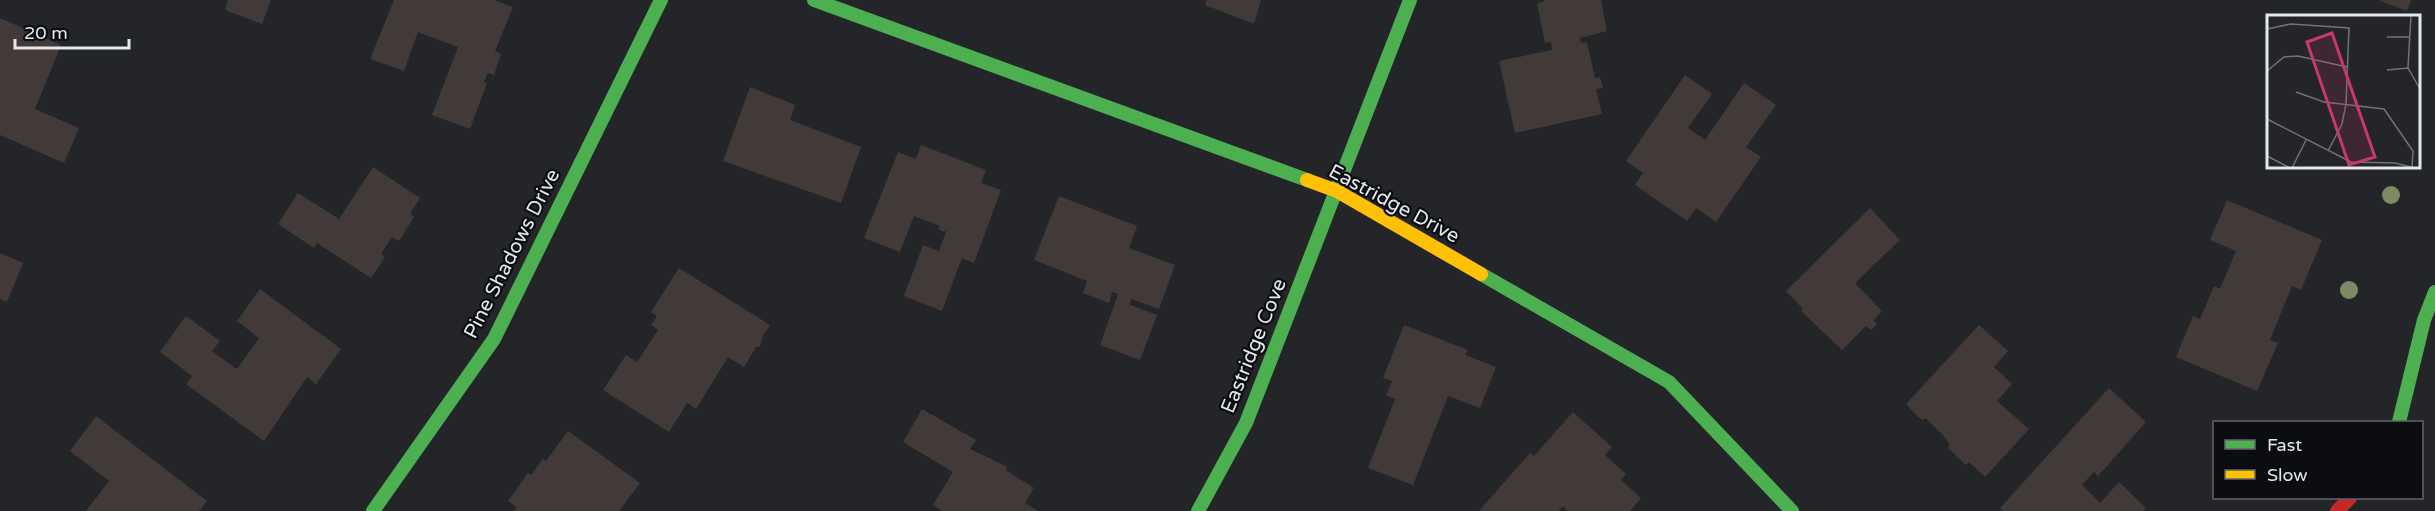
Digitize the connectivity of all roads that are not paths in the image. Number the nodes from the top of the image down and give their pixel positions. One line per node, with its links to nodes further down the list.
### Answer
1 (661, 0): 8 (street, Pine Shadows Drive)
2 (814, 0): 4 (street, Eastridge Drive)
3 (1410, 0): 4 (street, Eastridge Cove)
4 (1337, 191): 9 (street, Eastridge Cove); 10 (street, Eastridge Drive)
5 (2435, 292): 6 (street)
6 (2399, 421)
7 (2349, 499): 11 (street)
8 (374, 511)
9 (1198, 511)
10 (1792, 511)
11 (2337, 511)

